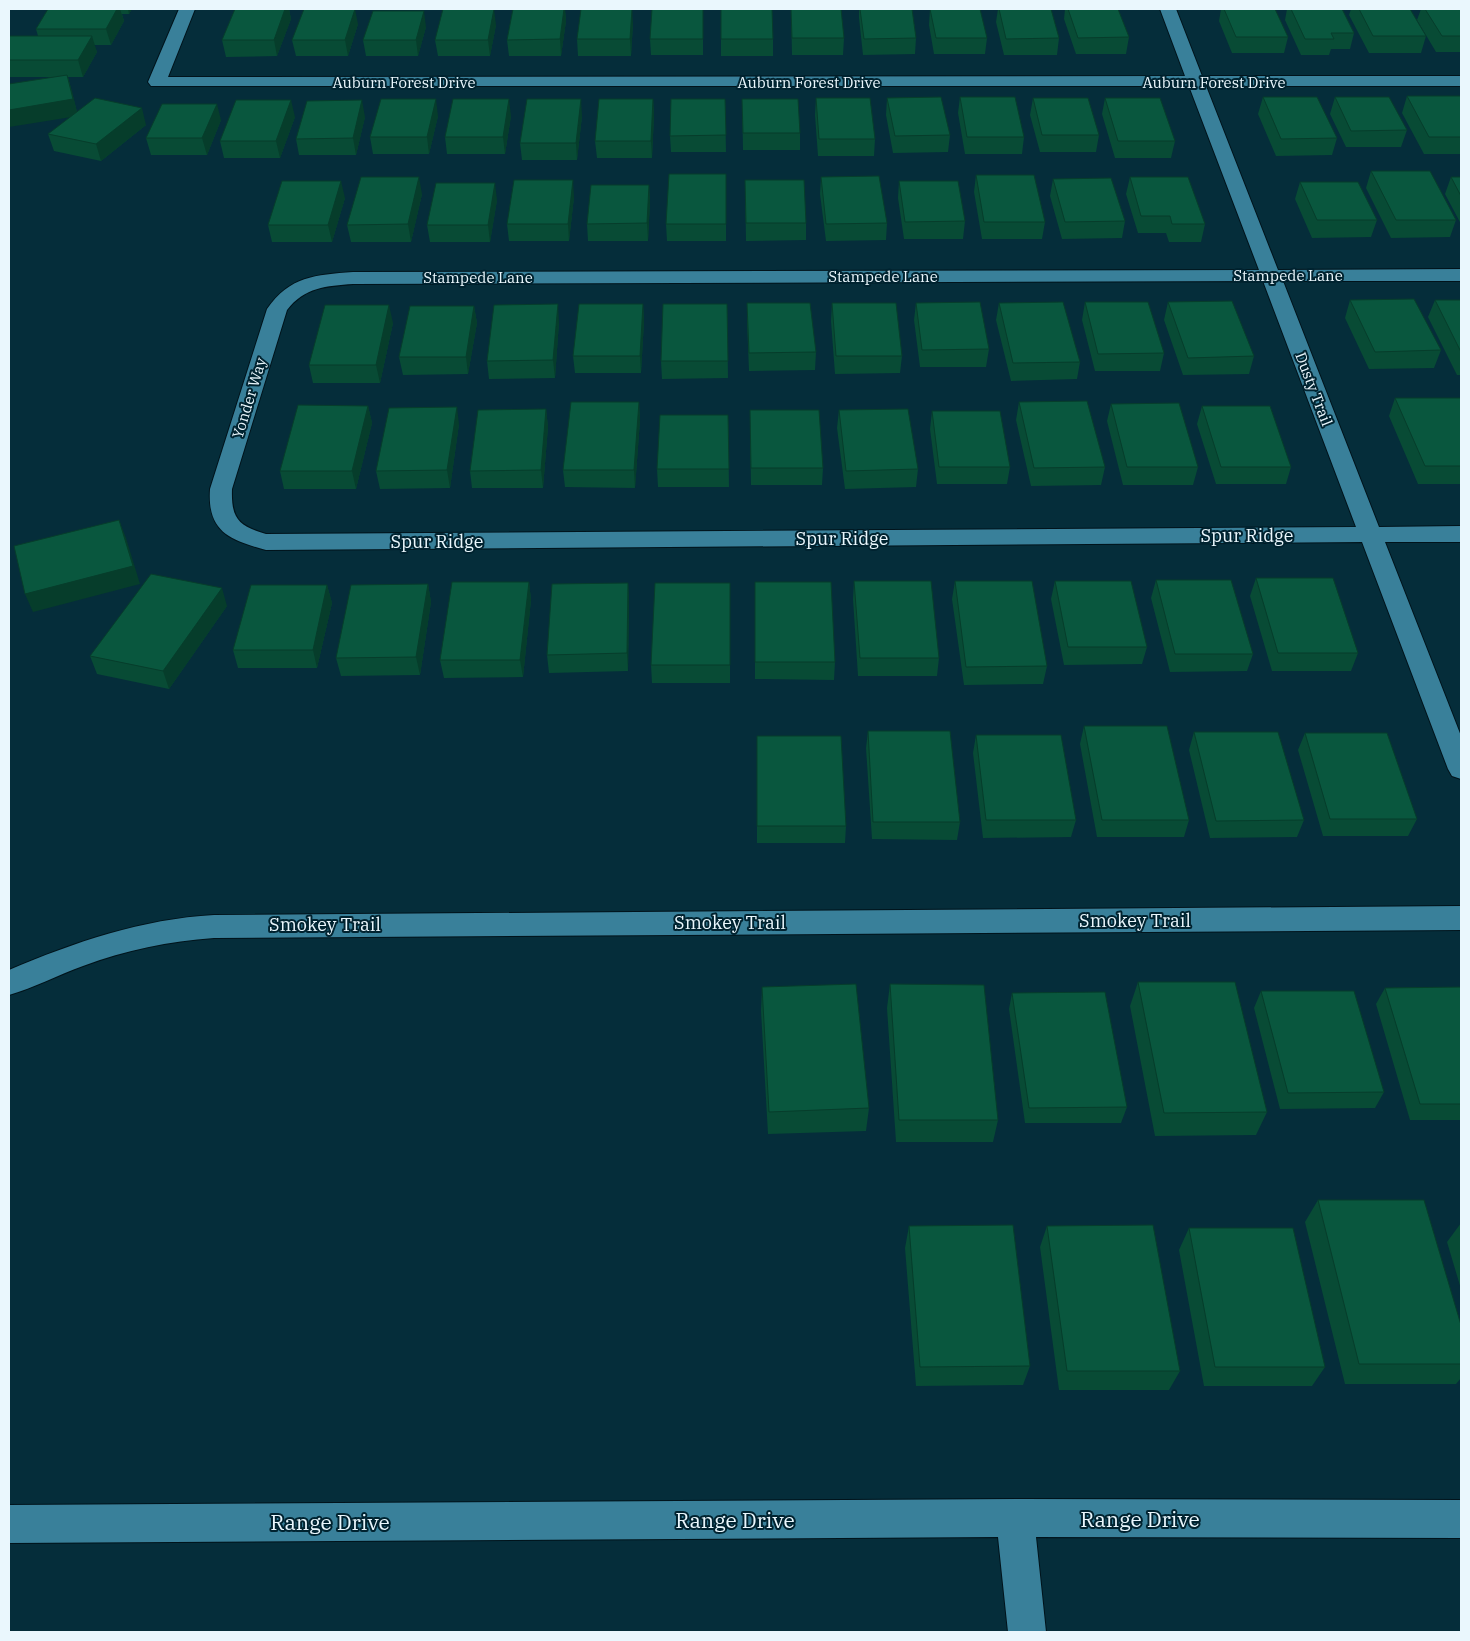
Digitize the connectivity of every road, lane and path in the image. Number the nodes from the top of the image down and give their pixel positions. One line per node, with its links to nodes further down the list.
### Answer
1 (187, 9): 4 (street, Auburn Forest Drive)
2 (1168, 9): 4 (street, Dusty Trail)
3 (1461, 81): 4 (street, Auburn Forest Drive)
4 (1196, 82): 5 (street, Dusty Trail)
5 (1271, 275): 6 (street, Stampede Lane); 7 (street, Stampede Lane); 9 (street, Dusty Trail)
6 (1461, 275)
7 (304, 284): 8 (street, Yonder Way)
8 (227, 524): 9 (street, Spur Ridge)
9 (1370, 534): 10 (street, Spur Ridge); 11 (street, Dusty Trail)
10 (1461, 534)
11 (1461, 769)
12 (1461, 918): 13 (street, Smokey Trail)
13 (9, 983)
14 (1015, 1518): 15 (street, Range Drive); 16 (street, Range Drive); 17 (street)
15 (1461, 1519)
16 (9, 1524)
17 (1027, 1632)

